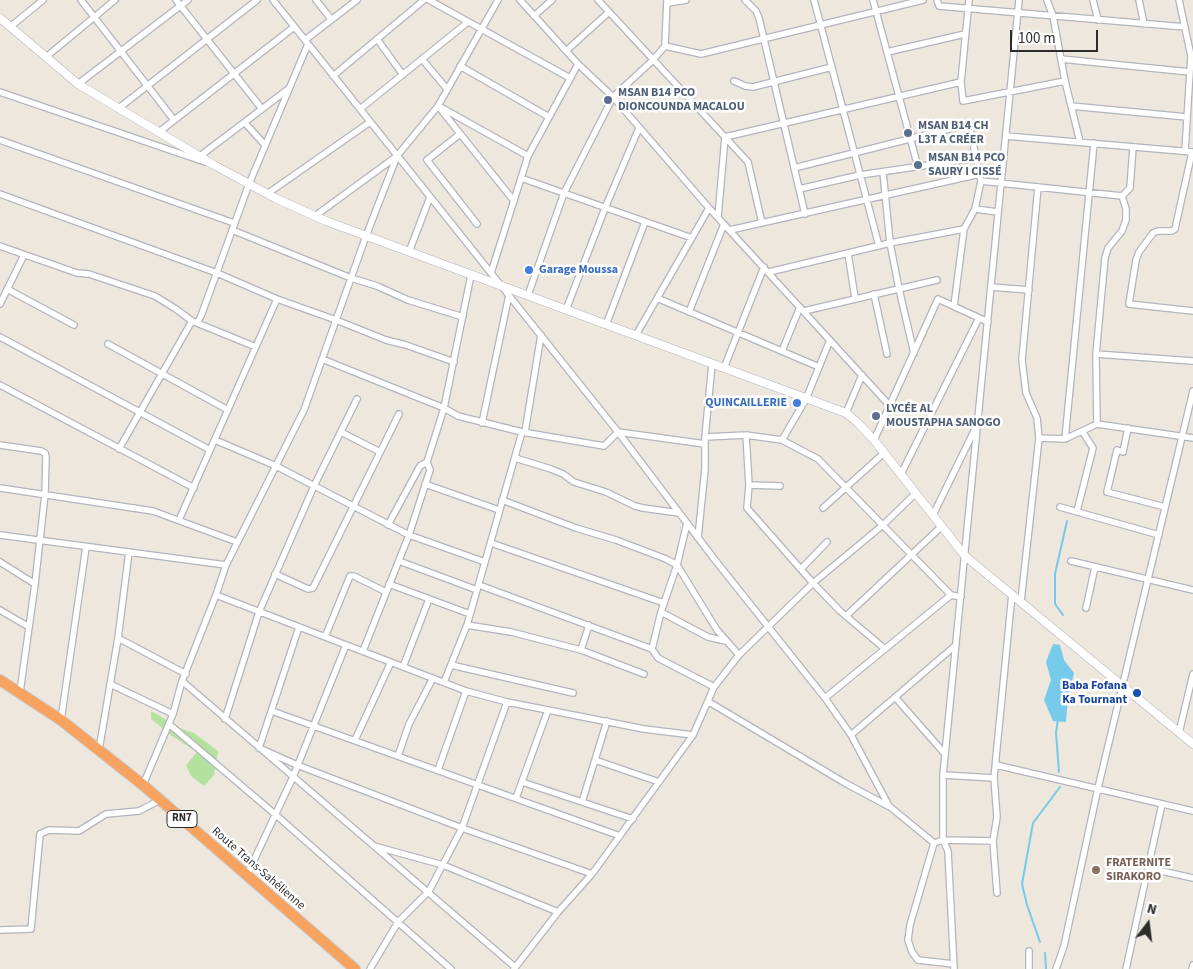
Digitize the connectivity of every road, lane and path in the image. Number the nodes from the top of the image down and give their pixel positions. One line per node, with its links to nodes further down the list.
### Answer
1 (43, 0): 43 (street)
2 (81, 0): 36 (street)
3 (115, 0): 36 (street)
4 (176, 0): 29 (street)
5 (188, 0): 29 (street)
6 (257, 0): 49 (street)
7 (273, 0): 44 (street)
8 (316, 0): 38 (street)
9 (357, 0): 38 (street)
10 (424, 0): 50 (street)
11 (429, 0): 40 (street)
12 (498, 0): 46 (street)
13 (520, 0): 34 (street)
14 (552, 0): 34 (street)
15 (598, 0): 32 (street)
16 (686, 0): 28 (street)
17 (744, 0): 51 (street)
18 (814, 0): 42 (street)
19 (873, 0): 31 (street)
20 (923, 0): 31 (street)
21 (937, 0): 30 (street)
22 (969, 0): 30 (street)
23 (1019, 0): 33 (street)
24 (1047, 0): 35 (street)
25 (1094, 0): 39 (street)
26 (1139, 0): 41 (street)
27 (1179, 0): 45 (street)
28 (668, 2): 53 (street)
29 (181, 6): 49 (street); 54 (street)
30 (968, 8): 33 (street); 47 (street)
31 (876, 11): 42 (street); 56 (street)
32 (609, 12): 55 (street); 59 (street)
33 (1018, 13): 35 (street); 78 (street)
34 (534, 16): 55 (street)
35 (1053, 16): 39 (street); 60 (street)
36 (94, 17): 54 (street); 57 (street)
37 (0, 18): 43 (street)
38 (331, 19): 52 (street)
39 (1098, 20): 41 (street)
40 (468, 22): 46 (street); 58 (street)
41 (1144, 24): 45 (street)
42 (820, 25): 51 (street); 63 (street)
43 (10, 27): 57 (street)
44 (294, 27): 52 (street); 65 (street)
45 (1185, 27): 48 (street)
46 (482, 29): 62 (street); 68 (street)
47 (966, 34): 56 (street); 72 (street)
48 (1190, 34): 64 (street)
49 (207, 39): 65 (street); 74 (street)
50 (377, 39): 66 (street); 67 (street)
51 (764, 39): 53 (street); 71 (street)
52 (306, 42): 67 (street); 75 (street)
53 (665, 46): 59 (street)
54 (120, 51): 73 (street); 74 (street)
55 (566, 51): 61 (street)
56 (887, 52): 79 (street)
57 (46, 57): 73 (street)
58 (422, 59): 66 (street); 76 (street)
59 (653, 60): 80 (street); 97 (street)
60 (1061, 60): 64 (street); 70 (street)
61 (578, 64): 68 (street); 80 (street)
62 (460, 66): 76 (street); 87 (street)
63 (832, 67): 71 (street); 86 (street)
64 (1190, 72): 88 (street)
65 (234, 73): 84 (street); 89 (street)
66 (403, 74): 85 (street)
67 (333, 76): 85 (street)
68 (570, 78): 87 (street)
69 (734, 81): 71 (street)
70 (1065, 81): 78 (street); 82 (street)
71 (774, 82): 92 (street)
72 (961, 82): 78 (street); 79 (street)
73 (78, 84): 83 (street)
74 (147, 86): 83 (street); 89 (street)
75 (289, 88): 84 (street); 102 (street)
76 (447, 89): 81 (street)
77 (0, 92): 111 (street)
78 (1010, 92): 96 (street)
79 (899, 96): 86 (street); 98 (street)
80 (613, 98): 93 (street); 123 (street)
81 (438, 106): 95 (street); 108 (street); 109 (street)
82 (1071, 106): 88 (street); 100 (street)
83 (119, 108): 94 (street)
84 (262, 108): 90 (street)
85 (360, 109): 91 (street)
86 (843, 110): 92 (street); 106 (street)
87 (549, 117): 109 (street)
88 (1187, 117): 104 (street)
89 (174, 120): 94 (street)
90 (245, 122): 102 (street); 107 (street)
91 (370, 122): 108 (street); 126 (street)
92 (784, 124): 97 (street); 113 (street)
93 (639, 128): 132 (street); 133 (street)
94 (159, 132): 107 (street)
95 (460, 134): 131 (street); 142 (street)
96 (1006, 136): 100 (street); 120 (street)
97 (725, 137): 138 (street); 141 (street)
98 (911, 139): 106 (street); 110 (street); 112 (street)
99 (0, 140): 140 (street)
100 (1080, 142): 101 (street)
101 (1094, 143): 103 (street); 124 (street)
102 (265, 145): 119 (street)
103 (1133, 147): 104 (street); 129 (street)
104 (1185, 151): 105 (street)
105 (1193, 152): 177 (street)
106 (854, 153): 113 (street); 116 (street)
107 (200, 156): 111 (street)
108 (398, 156): 127 (street); 137 (street); 147 (street)
109 (528, 156): 117 (street)
110 (976, 158): 112 (street); 115 (street)
111 (214, 165): 119 (street)
112 (918, 167): 114 (street)
113 (794, 168): 122 (street)
114 (883, 172): 116 (street); 128 (street)
115 (980, 174): 118 (street); 128 (street)
116 (860, 175): 122 (street); 130 (street)
117 (521, 178): 123 (street); 131 (street)
118 (981, 181): 120 (street); 134 (street)
119 (249, 184): 126 (street); 140 (street)
120 (1001, 184): 121 (street); 135 (street)
121 (1038, 187): 124 (street); 165 (street)
122 (799, 189): 136 (street)
123 (564, 193): 132 (street); 169 (street)
124 (1090, 193): 129 (street); 228 (street)
125 (0, 194): 156 (street)
126 (267, 194): 137 (street)
127 (430, 196): 152 (street); 157 (street)
128 (886, 196): 130 (street); 149 (street)
129 (1122, 196): 196 (street)
130 (866, 200): 136 (street); 151 (street)
131 (514, 201): 157 (street)
132 (605, 208): 139 (street); 176 (street)
133 (709, 208): 138 (street); 148 (street)
134 (975, 209): 135 (street); 144 (street)
135 (998, 212): 162 (street)
136 (805, 214): 141 (street)
137 (315, 216): 147 (street)
138 (718, 217): 143 (street)
139 (645, 222): 148 (street); 184 (street)
140 (234, 223): 145 (street)
141 (762, 223): 146 (street)
142 (477, 224)
143 (724, 224): 146 (street); 178 (street)
144 (964, 229): 149 (street); 174 (street)
145 (232, 230): 156 (street); 159 (street)
146 (730, 230): 155 (street)
147 (366, 236): 152 (street); 159 (street)
148 (692, 238): 170 (street)
149 (890, 243): 151 (street); 163 (street)
150 (0, 246): 154 (street)
151 (878, 246): 153 (street)
152 (409, 252): 158 (street)
153 (848, 253): 155 (street); 171 (street)
154 (24, 255): 164 (street); 182 (street)
155 (766, 270): 175 (street); 186 (street)
156 (217, 273): 172 (street); 182 (street)
157 (491, 274): 161 (street)
158 (472, 275): 161 (street); 179 (street)
159 (351, 278): 179 (street); 181 (street)
160 (937, 280): 163 (street)
161 (499, 285): 168 (street); 169 (street)
162 (991, 287): 165 (street); 183 (street)
163 (899, 288): 166 (street); 194 (street)
164 (7, 290): 167 (street); 185 (street)
165 (1028, 290): 226 (street)
166 (874, 294): 171 (street); 195 (street)
167 (2, 295): 173 (street)
168 (509, 295): 187 (street); 215 (street)
169 (528, 296): 176 (street)
170 (657, 298): 178 (street); 188 (street)
171 (855, 298): 175 (street)
172 (277, 299): 181 (street); 192 (street)
173 (0, 304)
174 (954, 306): 180 (street); 194 (street)
175 (802, 309): 190 (street); 193 (street)
176 (566, 310): 184 (street)
177 (1193, 311)
178 (689, 312): 186 (street)
179 (463, 318): 199 (street)
180 (979, 318): 183 (street); 241 (street)
181 (336, 320): 197 (street); 199 (street)
182 (194, 322): 192 (street); 203 (street)
183 (988, 322): 216 (street)
184 (606, 324): 188 (street)
185 (74, 325)
186 (738, 333): 193 (street); 202 (street)
187 (541, 335): 221 (street); 222 (street)
188 (636, 335): 200 (street)
189 (0, 337): 212 (street)
190 (830, 340): 201 (street); 204 (street)
191 (108, 344): 203 (street)
192 (256, 347): 211 (street)
193 (782, 351): 201 (street)
194 (914, 352): 209 (street)
195 (887, 354)
196 (1096, 354): 198 (street); 217 (street)
197 (322, 358): 210 (street); 240 (street)
198 (1193, 361)
199 (454, 362): 210 (street)
200 (712, 364): 202 (street); 225 (street)
201 (820, 367): 207 (street)
202 (724, 368): 207 (street)
203 (163, 373): 211 (street); 212 (street)
204 (862, 375): 209 (street); 213 (street)
205 (0, 385): 234 (street)
206 (1193, 391): 224 (street)
207 (806, 398): 213 (street); 230 (street)
208 (358, 399): 220 (street)
209 (890, 406): 231 (street)
210 (444, 408): 215 (street); 239 (street)
211 (228, 410): 229 (street)
212 (141, 413): 234 (street); 235 (street)
213 (846, 413): 231 (street)
214 (399, 414): 236 (street)
215 (482, 422): 221 (street)
216 (978, 422): 259 (street); 276 (street)
217 (1097, 424): 218 (street); 219 (street)
218 (1128, 428): 224 (street); 254 (street)
219 (1082, 431): 228 (street); 257 (street)
220 (341, 432): 236 (street); 244 (street)
221 (523, 432): 222 (street); 238 (street)
222 (618, 432): 232 (street); 258 (street)
223 (746, 435): 225 (street); 230 (street); 243 (street)
224 (1182, 435): 227 (street); 254 (street)
225 (705, 437): 232 (street)
226 (1038, 438): 228 (street); 298 (street)
227 (1193, 438)
228 (1066, 439)
229 (215, 440): 235 (street); 240 (street)
230 (782, 440): 248 (street)
231 (874, 440): 237 (street)
232 (705, 444): 268 (street)
233 (0, 445): 250 (street)
234 (119, 449): 247 (street)
235 (210, 450): 247 (street)
236 (380, 452): 252 (street)
237 (884, 453): 241 (street); 248 (street)
238 (515, 458): 251 (street); 258 (street)
239 (427, 462): 242 (street); 262 (street)
240 (276, 466): 244 (street); 270 (street)
241 (901, 474): 249 (street)
242 (425, 484): 256 (street); 266 (street)
243 (749, 485): 245 (street); 284 (street)
244 (314, 486): 252 (street); 285 (street)
245 (780, 486)
246 (0, 488): 250 (street)
247 (194, 488): 260 (street)
248 (846, 488): 255 (street); 263 (street)
249 (916, 493): 259 (street); 263 (street)
250 (44, 494): 260 (street); 269 (street)
251 (502, 500): 256 (street); 282 (street)
252 (353, 507): 262 (street); 285 (street)
253 (1060, 507): 257 (street)
254 (1165, 507): 267 (street)
255 (823, 508)
256 (500, 510): 272 (street)
257 (1077, 511): 267 (street)
258 (679, 513): 261 (street)
259 (933, 515): 264 (street)
260 (179, 520): 270 (street)
261 (687, 523): 268 (street); 282 (street)
262 (388, 525): 266 (street)
263 (883, 525): 275 (street); 287 (street)
264 (942, 526): 275 (street); 276 (street)
265 (0, 535): 269 (street)
266 (408, 535): 277 (street); 280 (street)
267 (1159, 535): 286 (street)
268 (698, 538): 309 (street)
269 (40, 540): 273 (street); 288 (street)
270 (237, 542): 281 (street)
271 (827, 542): 284 (street)
272 (491, 543): 280 (street); 299 (street)
273 (86, 547): 274 (street); 345 (street)
274 (129, 552): 281 (street); 312 (street)
275 (912, 555): 295 (street); 305 (street)
276 (965, 556): 293 (street); 296 (street)
277 (398, 561): 289 (street); 290 (street)
278 (1071, 561): 283 (street)
279 (0, 562): 288 (street)
280 (485, 562): 290 (street)
281 (226, 565): 294 (street)
282 (677, 565): 299 (street); 313 (street)
283 (1095, 567): 286 (street); 300 (street)
284 (801, 569): 287 (street)
285 (275, 574): 302 (street)
286 (1148, 579): 291 (street); 332 (street)
287 (813, 583): 305 (street); 309 (street)
288 (35, 584): 310 (street)
289 (389, 584): 292 (street); 297 (street)
290 (478, 588): 304 (street); 307 (street)
291 (1193, 590)
292 (386, 592): 311 (street); 319 (street)
293 (1012, 594): 298 (street); 360 (street)
294 (216, 595): 302 (street); 324 (street)
295 (951, 595): 296 (street); 317 (street)
296 (961, 597): 315 (street)
297 (429, 599): 304 (street); 323 (street)
298 (1021, 601): 332 (street)
299 (664, 603): 303 (street)
300 (1086, 608)
301 (0, 610): 310 (street)
302 (259, 612): 308 (street); 344 (street)
303 (661, 612): 313 (street); 316 (street)
304 (470, 614): 306 (street)
305 (846, 616): 317 (street)
306 (467, 625): 318 (street); 322 (street)
307 (589, 625): 316 (street); 318 (street)
308 (299, 627): 311 (street); 342 (street)
309 (767, 627): 320 (street); 338 (street)
310 (29, 628): 335 (street)
311 (325, 637): 314 (street)
312 (118, 638): 324 (street); 331 (street)
313 (726, 641): 320 (street)
314 (346, 645): 319 (street); 348 (street)
315 (956, 645): 337 (street); 356 (street)
316 (652, 649): 333 (street)
317 (885, 649): 338 (street)
318 (581, 650): 325 (street)
319 (363, 651): 321 (street)
320 (739, 655): 333 (street)
321 (391, 662): 323 (street); 352 (street)
322 (451, 665): 330 (street); 336 (street)
323 (403, 667): 327 (street)
324 (186, 674): 329 (street)
325 (644, 674)
326 (1193, 674): 349 (street)
327 (433, 678): 330 (street); 357 (street)
328 (0, 680): 335 (highway, Route Trans-Sahélienne / RN7)
329 (182, 682): 343 (street); 344 (street)
330 (444, 682): 334 (street)
331 (110, 684): 343 (street); 355 (street)
332 (1122, 686): 349 (street); 369 (street)
333 (714, 687): 340 (street)
334 (466, 691): 339 (street); 361 (street)
335 (20, 692): 345 (highway, Route Trans-Sahélienne / RN7)
336 (573, 693)
337 (895, 697): 351 (street); 356 (street)
338 (825, 698): 351 (street)
339 (507, 702): 341 (street); 368 (street)
340 (709, 702): 350 (street); 374 (street)
341 (548, 710): 346 (street); 365 (street)
342 (272, 711): 348 (street); 354 (street)
343 (173, 714): 347 (street)
344 (225, 718): 354 (street)
345 (61, 720): 355 (highway, Route Trans-Sahélienne / RN7)
346 (607, 721): 350 (street); 358 (street)
347 (169, 724): 367 (street); 376 (street)
348 (314, 725): 352 (street); 359 (street)
349 (1180, 733): 353 (street)
350 (693, 735): 366 (street)
351 (851, 735): 374 (street)
352 (355, 740): 357 (street)
353 (1193, 744)
354 (259, 748): 359 (street); 363 (street)
355 (99, 750): 367 (highway, Route Trans-Sahélienne / RN7)
356 (945, 754): 362 (street)
357 (398, 756): 361 (street)
358 (595, 760): 366 (street); 372 (street)
359 (297, 765): 363 (street); 378 (street)
360 (996, 765): 364 (street); 369 (street)
361 (438, 770): 368 (street)
362 (943, 775): 364 (street); 380 (street)
363 (293, 777): 376 (street); 383 (street)
364 (994, 778): 381 (street)
365 (522, 782): 370 (street); 372 (street)
366 (659, 782): 377 (street)
367 (143, 785): 371 (highway, Route Trans-Sahélienne / RN7)
368 (478, 785): 370 (street); 378 (street)
369 (1098, 788): 373 (street); 402 (street)
370 (516, 798): 379 (street)
371 (160, 800): 387 (highway, Route Trans-Sahélienne / RN7); 393 (street)
372 (582, 802): 377 (street)
373 (1162, 804): 375 (street); 385 (street)
374 (889, 806): 382 (street)
375 (1193, 811)
376 (276, 815): 387 (street); 392 (street)
377 (633, 819): 379 (street)
378 (462, 828): 384 (street); 386 (street)
379 (620, 836): 386 (street)
380 (944, 840): 381 (street); 382 (street); 396 (street)
381 (993, 841): 390 (street)
382 (934, 843): 396 (street)
383 (372, 845): 384 (street); 389 (street)
384 (443, 865): 389 (street); 391 (street)
385 (1148, 868): 388 (street); 403 (street)
386 (592, 874): 391 (street)
387 (247, 875): 398 (highway, Route Trans-Sahélienne / RN7)
388 (1193, 878)
389 (429, 892): 392 (street); 397 (street)
390 (997, 893)
391 (558, 912): 397 (street)
392 (398, 922): 399 (street); 400 (street)
393 (0, 930)
394 (1029, 951): 401 (street)
395 (1193, 964): 404 (street)
396 (954, 967)
397 (515, 968)
398 (355, 969)
399 (370, 969)
400 (450, 969)
401 (1029, 969)
402 (1056, 969)
403 (1126, 969)
404 (1192, 969)

